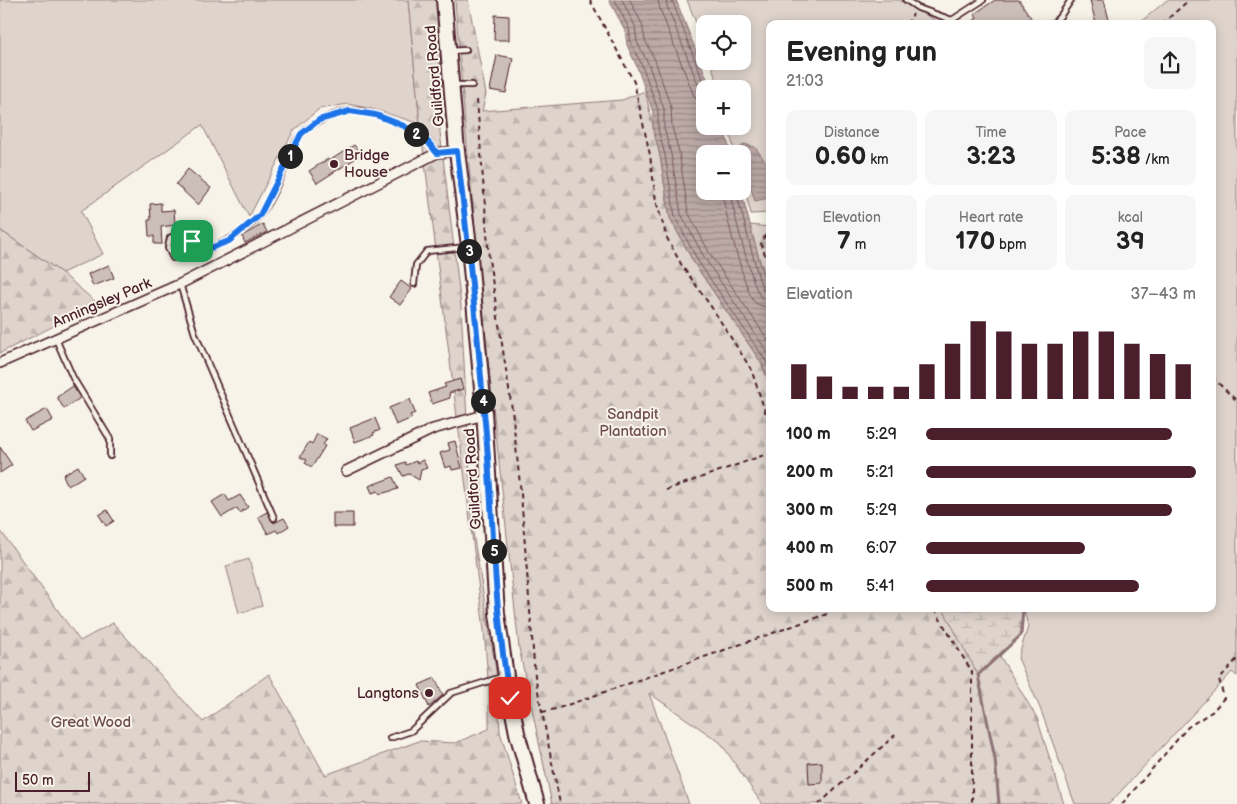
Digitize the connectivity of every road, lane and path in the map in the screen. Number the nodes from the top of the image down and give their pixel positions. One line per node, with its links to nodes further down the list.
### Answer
1 (445, 0): 14 (main road, Guildford Road)
2 (590, 0): 31 (path)
3 (906, 0): 7 (lane)
4 (983, 0): 10 (lane)
5 (1071, 0): 11 (lane)
6 (1189, 0): 12 (path)
7 (918, 8): 8 (path); 9 (lane)
8 (910, 20)
9 (949, 20)
10 (957, 20)
11 (1057, 20)
12 (1166, 20)
13 (466, 50): 14 (lane)
14 (449, 51): 15 (main road, Guildford Road)
15 (452, 85): 16 (lane); 18 (main road, Guildford Road)
16 (472, 86)
17 (477, 100): 41 (path)
18 (457, 151): 19 (street, Anningsley Park); 21 (main road, Guildford Road)
19 (437, 153): 22 (lane); 24 (street, Anningsley Park)
20 (766, 233): 23 (path)
21 (469, 246): 25 (lane); 30 (main road, Guildford Road)
22 (200, 252): 22 (lane)
23 (766, 258)
24 (180, 284): 26 (street, Anningsley Park); 36 (lane)
25 (414, 284)
26 (55, 338): 27 (street, Anningsley Park); 33 (lane)
27 (0, 363)
28 (1216, 380): 29 (path)
29 (1237, 401)
30 (484, 415): 34 (street); 40 (main road, Guildford Road)
31 (766, 415)
32 (766, 454): 35 (path)
33 (110, 456)
34 (346, 471)
35 (666, 490)
36 (274, 518)
37 (936, 612): 47 (path)
38 (827, 614): 41 (path)
39 (1237, 659): 48 (path)
40 (506, 676): 43 (lane); 44 (main road, Guildford Road)
41 (542, 712): 45 (path)
42 (895, 735): 46 (path)
43 (390, 738)
44 (537, 804)
45 (560, 804)
46 (819, 804)
47 (972, 804)
48 (1122, 804)

